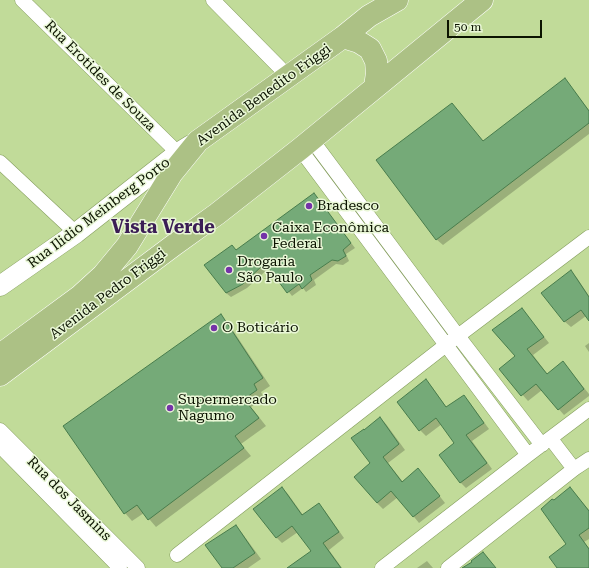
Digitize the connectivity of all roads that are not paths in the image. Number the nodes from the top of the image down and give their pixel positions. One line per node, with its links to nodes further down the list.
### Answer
1 (22, 0): 12 (street, Rua Erotides de Souza)
2 (214, 0): 8 (street)
3 (388, 0): 6 (main road, Avenida Benedito Friggi)
4 (397, 0): 6 (main road, Avenida Benedito Friggi)
5 (482, 0): 9 (main road)
6 (369, 16): 7 (main road, Avenida Benedito Friggi)
7 (343, 37): 8 (main road, Avenida Benedito Friggi); 9 (main road)
8 (289, 77): 10 (main road, Avenida Benedito Friggi)
9 (375, 87): 11 (main road)
10 (198, 141): 12 (main road, Rua Ilidio Meinberg Porto); 19 (main road, Avenida Benedito Friggi)
11 (306, 144): 17 (street); 18 (street); 19 (main road, Avenida Pedro Friggi)
12 (178, 153): 14 (main road, Rua Ilidio Meinberg Porto)
13 (0, 162): 14 (street)
14 (76, 233): 16 (main road, Rua Ilidio Meinberg Porto)
15 (589, 237): 17 (street)
16 (0, 286)
17 (458, 336): 18 (street); 23 (street)
18 (446, 345): 25 (street); 28 (street)
19 (6, 355): 20 (main road, Avenida Pedro Friggi)
20 (0, 375)
21 (589, 409): 23 (street)
22 (0, 430): 30 (street, Rua dos Jasmins)
23 (547, 442): 25 (street); 27 (street)
24 (0, 446): 29 (street, Rua dos Jasmins)
25 (528, 455): 31 (street)
26 (589, 459): 27 (street)
27 (574, 469): 32 (street)
28 (177, 555)
29 (120, 568)
30 (138, 568)
31 (382, 568)
32 (448, 568)

